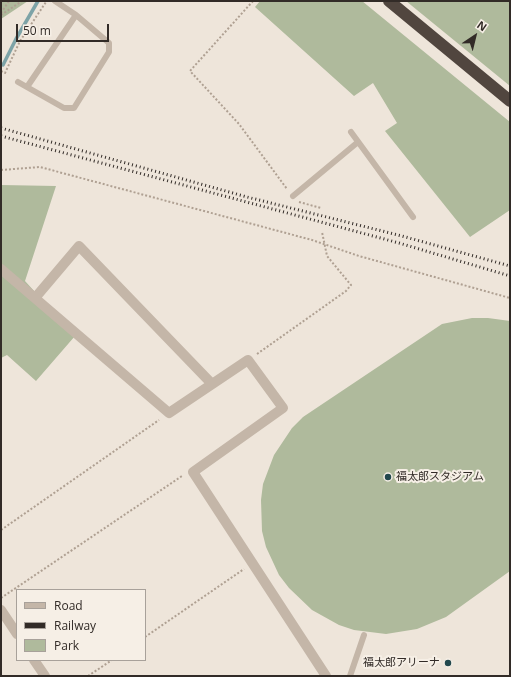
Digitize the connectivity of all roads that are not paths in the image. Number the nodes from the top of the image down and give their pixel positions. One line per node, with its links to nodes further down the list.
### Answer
1 (55, 1): 3 (lane)
2 (389, 1): 6 (highway)
3 (76, 15): 5 (lane); 5 (lane)
4 (18, 82): 5 (lane)
5 (27, 87)
6 (510, 101)
7 (351, 132): 8 (lane)
8 (358, 142): 9 (lane); 10 (lane)
9 (293, 196)
10 (413, 217)
11 (1, 269): 12 (street)
12 (35, 298): 13 (street); 13 (street)
13 (212, 384): 19 (street)
14 (1, 610): 15 (street)
15 (16, 632)
16 (364, 635): 20 (lane)
17 (35, 661): 18 (street)
18 (44, 676)
19 (326, 676)
20 (350, 676)

